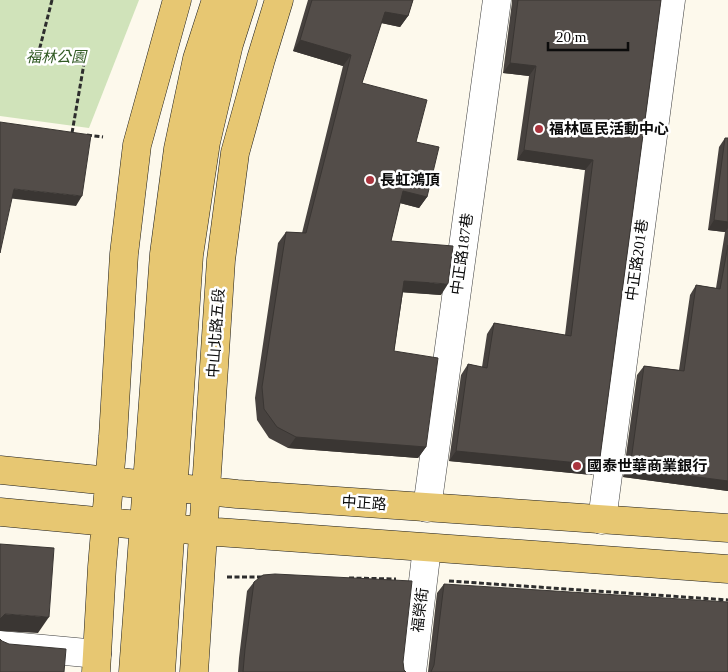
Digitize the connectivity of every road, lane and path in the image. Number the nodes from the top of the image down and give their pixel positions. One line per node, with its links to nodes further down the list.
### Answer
1 (52, 0): 8 (path)
2 (177, 0): 12 (main road)
3 (216, 0): 13 (main road)
4 (243, 0): 14 (main road)
5 (279, 0): 15 (main road, 中山北路五段)
6 (497, 0): 16 (street, 中正路187巷)
7 (671, 0): 18 (street, 中正路201巷)
8 (65, 132)
9 (84, 134): 10 (path)
10 (103, 137)
11 (0, 470): 12 (main road, 中正路)
12 (109, 482): 13 (main road, 中正路); 19 (main road)
13 (147, 486): 14 (main road, 中正路); 20 (main road)
14 (173, 488): 15 (main road, 中正路); 21 (main road)
15 (204, 492): 16 (main road, 中正路); 23 (main road, 中山北路五段)
16 (427, 508): 18 (main road, 中正路)
17 (0, 512): 19 (main road)
18 (602, 520): 22 (main road, 中正路)
19 (105, 522): 20 (main road); 32 (main road)
20 (143, 526): 21 (main road); 33 (main road)
21 (170, 528): 23 (main road); 34 (main road)
22 (728, 528)
23 (203, 531): 24 (main road); 35 (main road, 中山北路五段)
24 (427, 548): 25 (main road); 29 (street, 福榮街)
25 (728, 569)
26 (233, 577): 27 (path)
27 (271, 578)
28 (347, 578): 29 (path)
29 (424, 579): 30 (path); 36 (street, 福榮街)
30 (728, 600)
31 (0, 645): 32 (street)
32 (96, 663)
33 (133, 672)
34 (161, 672)
35 (194, 672)
36 (412, 672)

